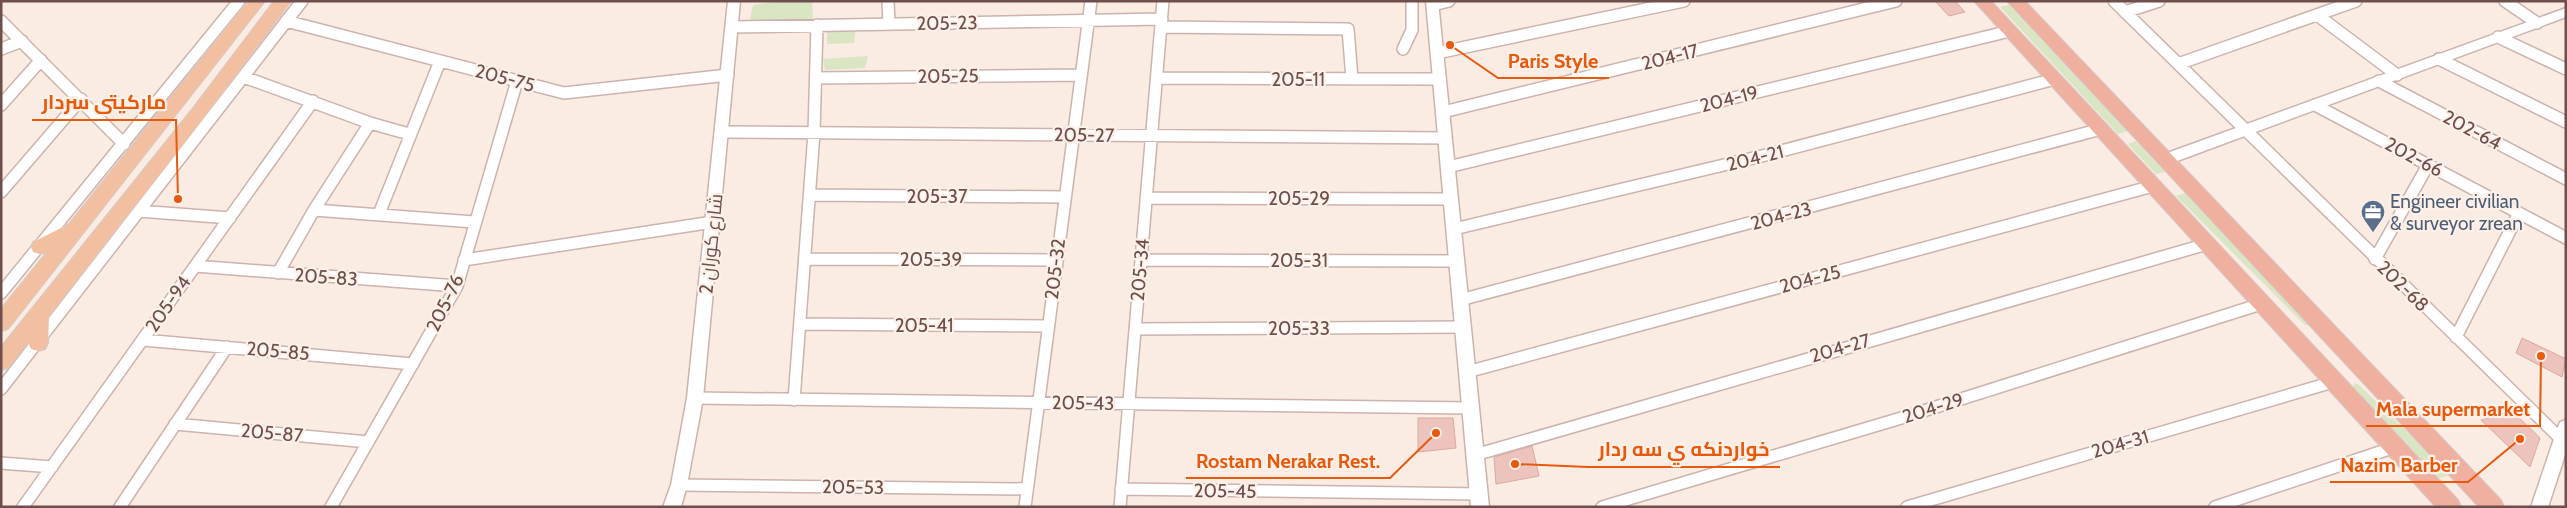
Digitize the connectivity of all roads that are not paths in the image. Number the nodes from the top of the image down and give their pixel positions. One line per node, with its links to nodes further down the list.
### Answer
1 (257, 1): 19 (main road); 88 (main road)
2 (283, 1): 94 (main road)
3 (302, 1): 23 (street)
4 (734, 1): 30 (street, شارع كوران 2)
5 (888, 1): 28 (street)
6 (1090, 1): 24 (street, 205-32)
7 (1163, 1): 26 (street, 205-34)
8 (1412, 1): 35 (street)
9 (1449, 1): 18 (street)
10 (1684, 1): 36 (street)
11 (1896, 1): 59 (street, 204-17)
12 (1982, 1): 31 (highway)
13 (2015, 1): 71 (highway)
14 (2114, 1): 20 (street, 202-68)
15 (2159, 1): 20 (street)
16 (2355, 1): 22 (street)
17 (2505, 1): 27 (street)
18 (1433, 3): 36 (street)
19 (234, 7): 70 (street)
20 (2124, 12): 40 (street, 202-68)
21 (2566, 12): 27 (street)
22 (2317, 15): 40 (street); 43 (street)
23 (286, 20): 39 (street, 205-75); 45 (street)
24 (1088, 20): 26 (street, 205-23); 28 (street, 205-23); 42 (street, 205-32)
25 (1, 21): 33 (street)
26 (1161, 23): 47 (street, 205-34); 48 (street, 205-23)
27 (2537, 23): 32 (street)
28 (888, 24): 29 (street, 205-23)
29 (817, 25): 30 (street, 205-23); 46 (street)
30 (732, 26): 44 (street, شارع كوران 2)
31 (2010, 31): 50 (highway); 73 (street, 204-19)
32 (2498, 37): 37 (street); 41 (street)
33 (22, 41): 34 (street); 38 (street)
34 (1, 49)
35 (1403, 49)
36 (1437, 54): 49 (street)
37 (2439, 59): 43 (street); 60 (street)
38 (41, 60): 54 (street); 55 (street)
39 (440, 61): 51 (street, 205-75); 66 (street)
40 (2178, 64): 63 (street, 202-68)
41 (2566, 69)
42 (1080, 75): 46 (street, 205-25); 67 (street, 205-32)
43 (2397, 75): 52 (street)
44 (728, 76): 51 (street, 205-75); 64 (street, شارع كوران 2)
45 (244, 77): 56 (street); 82 (street)
46 (816, 78): 65 (street)
47 (1156, 78): 48 (street, 205-11); 68 (street, 205-34)
48 (1352, 79): 49 (street, 205-11)
49 (1440, 79): 59 (street)
50 (2055, 80): 62 (highway); 89 (street, 204-21)
51 (517, 81): 86 (street, 205-76)
52 (2378, 81): 58 (street); 74 (street, 202-64)
53 (1, 88): 54 (street)
54 (16, 89): 57 (street)
55 (81, 99): 70 (street); 76 (street)
56 (313, 101): 61 (street); 85 (street, 205-94)
57 (1, 105)
58 (2315, 105): 63 (street); 72 (street, 202-66)
59 (1443, 112): 69 (street)
60 (2566, 122)
61 (370, 123): 66 (street); 81 (street)
62 (2101, 129): 75 (highway); 105 (street, 204-23)
63 (2245, 131): 71 (street); 96 (street, 202-68)
64 (722, 132): 65 (street, 205-27); 87 (street, شارع كوران 2)
65 (814, 133): 67 (street, 205-27); 77 (street)
66 (409, 134): 84 (street)
67 (1072, 135): 68 (street, 205-27); 78 (street, 205-32)
68 (1152, 136): 69 (street, 205-27); 79 (street, 205-34)
69 (1445, 138): 73 (street)
70 (124, 144): 93 (street)
71 (2164, 160): 108 (highway)
72 (2428, 165): 83 (street, 202-66); 96 (street)
73 (1448, 166): 80 (street)
74 (2566, 179)
75 (2153, 186): 92 (highway); 121 (street, 204-25)
76 (1, 192)
77 (810, 195): 78 (street, 205-37); 95 (street)
78 (1064, 197): 98 (street, 205-32)
79 (1146, 198): 80 (street, 205-29); 99 (street, 205-34)
80 (1451, 199): 89 (street)
81 (314, 210): 84 (street); 102 (street)
82 (139, 211): 85 (street); 91 (street)
83 (2519, 213): 90 (street, 202-66); 115 (street)
84 (379, 214): 86 (street)
85 (230, 218): 101 (street, 205-94)
86 (474, 222): 97 (street, 205-76)
87 (713, 222): 97 (street); 125 (street, شارع كوران 2)
88 (78, 227): 93 (main road); 109 (main road)
89 (1454, 229): 100 (street)
90 (2566, 238)
91 (117, 240): 94 (main road); 117 (street)
92 (2206, 244): 106 (highway); 134 (street, 204-27)
93 (40, 247): 104 (street)
94 (90, 250): 107 (main road)
95 (805, 259): 98 (street, 205-39); 110 (street)
96 (2375, 259): 115 (street, 202-68)
97 (464, 260): 103 (street, 205-76)
98 (1056, 260): 111 (street, 205-32)
99 (1141, 260): 100 (street, 205-31); 113 (street, 205-34)
100 (1457, 261): 105 (street)
101 (195, 266): 102 (street, 205-83); 116 (street, 205-94)
102 (278, 274): 103 (street, 205-83)
103 (457, 286): 120 (street, 205-76)
104 (2, 291)
105 (1460, 300): 112 (street)
106 (2261, 304): 114 (highway); 148 (street, 204-29)
107 (39, 314): 117 (main road); 119 (main road)
108 (2318, 322): 114 (highway); 122 (highway)
109 (1, 323)
110 (800, 324): 111 (street, 205-41); 126 (street)
111 (1048, 326): 127 (street, 205-32)
112 (1463, 328): 113 (street, 205-33); 121 (street)
113 (1135, 329): 128 (street, 205-34)
114 (2284, 329): 123 (highway)
115 (2456, 337): 131 (street, 202-68)
116 (143, 340): 118 (street, 205-85); 136 (street, 205-94)
117 (38, 343): 124 (street)
118 (226, 347): 120 (street, 205-85); 130 (street)
119 (1, 362)
120 (413, 364): 132 (street, 205-76)
121 (1467, 372): 129 (street)
122 (2366, 372): 123 (highway); 141 (highway)
123 (2333, 382): 133 (highway); 149 (street, 204-31)
124 (1, 389)
125 (695, 398): 126 (street, 205-43); 137 (street, شارع كوران 2)
126 (794, 400): 127 (street, 205-43)
127 (1038, 403): 128 (street, 205-43); 138 (street, 205-32)
128 (1129, 404): 129 (street, 205-43); 139 (street, 205-34)
129 (1470, 408): 134 (street)
130 (175, 424): 132 (street, 205-87); 143 (street)
131 (2564, 437): 152 (street)
132 (368, 442): 144 (street, 205-76)
133 (2395, 447): 150 (street); 151 (highway)
134 (1475, 455): 140 (street)
135 (1, 463): 136 (street)
136 (52, 467): 142 (street, 205-94)
137 (679, 485): 138 (street, 205-53); 145 (street, شارع كوران 2)
138 (1027, 489): 146 (street, 205-32)
139 (1122, 489): 140 (street, 205-45); 147 (street, 205-34)
140 (1479, 500)
141 (2494, 504)
142 (23, 507)
143 (120, 507)
144 (331, 507)
145 (672, 507)
146 (1025, 507)
147 (1120, 507)
148 (1602, 507)
149 (1907, 507)
150 (2215, 507)
151 (2450, 507)
152 (2539, 507)

